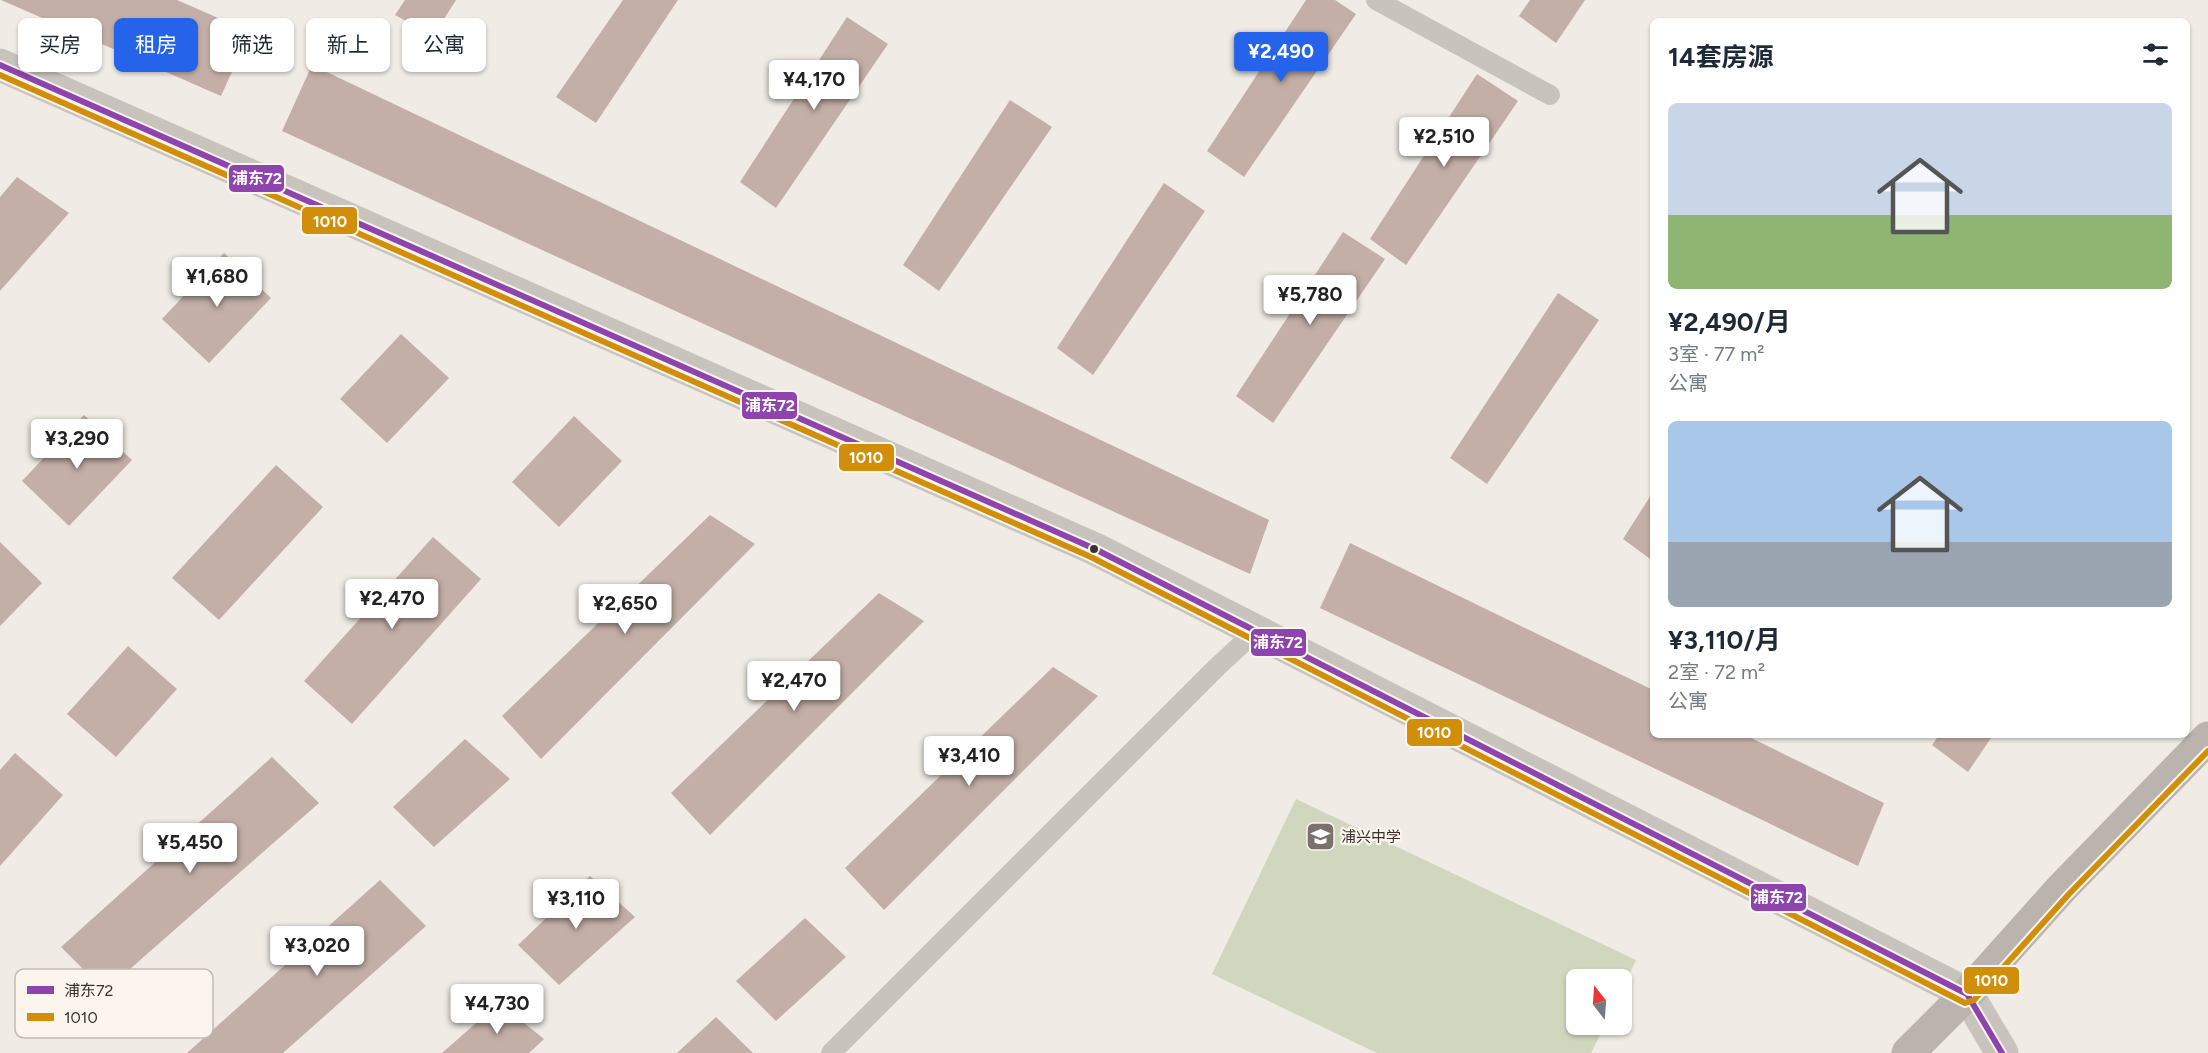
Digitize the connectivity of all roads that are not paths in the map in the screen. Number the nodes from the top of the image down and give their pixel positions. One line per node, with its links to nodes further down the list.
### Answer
1 (1376, 0): 3 (lane)
2 (0, 65): 4 (street)
3 (1550, 95)
4 (1255, 632): 6 (street); 7 (lane)
5 (2208, 738): 6 (street)
6 (1967, 994): 8 (street); 9 (street)
7 (831, 1053)
8 (1908, 1053)
9 (2002, 1053)

